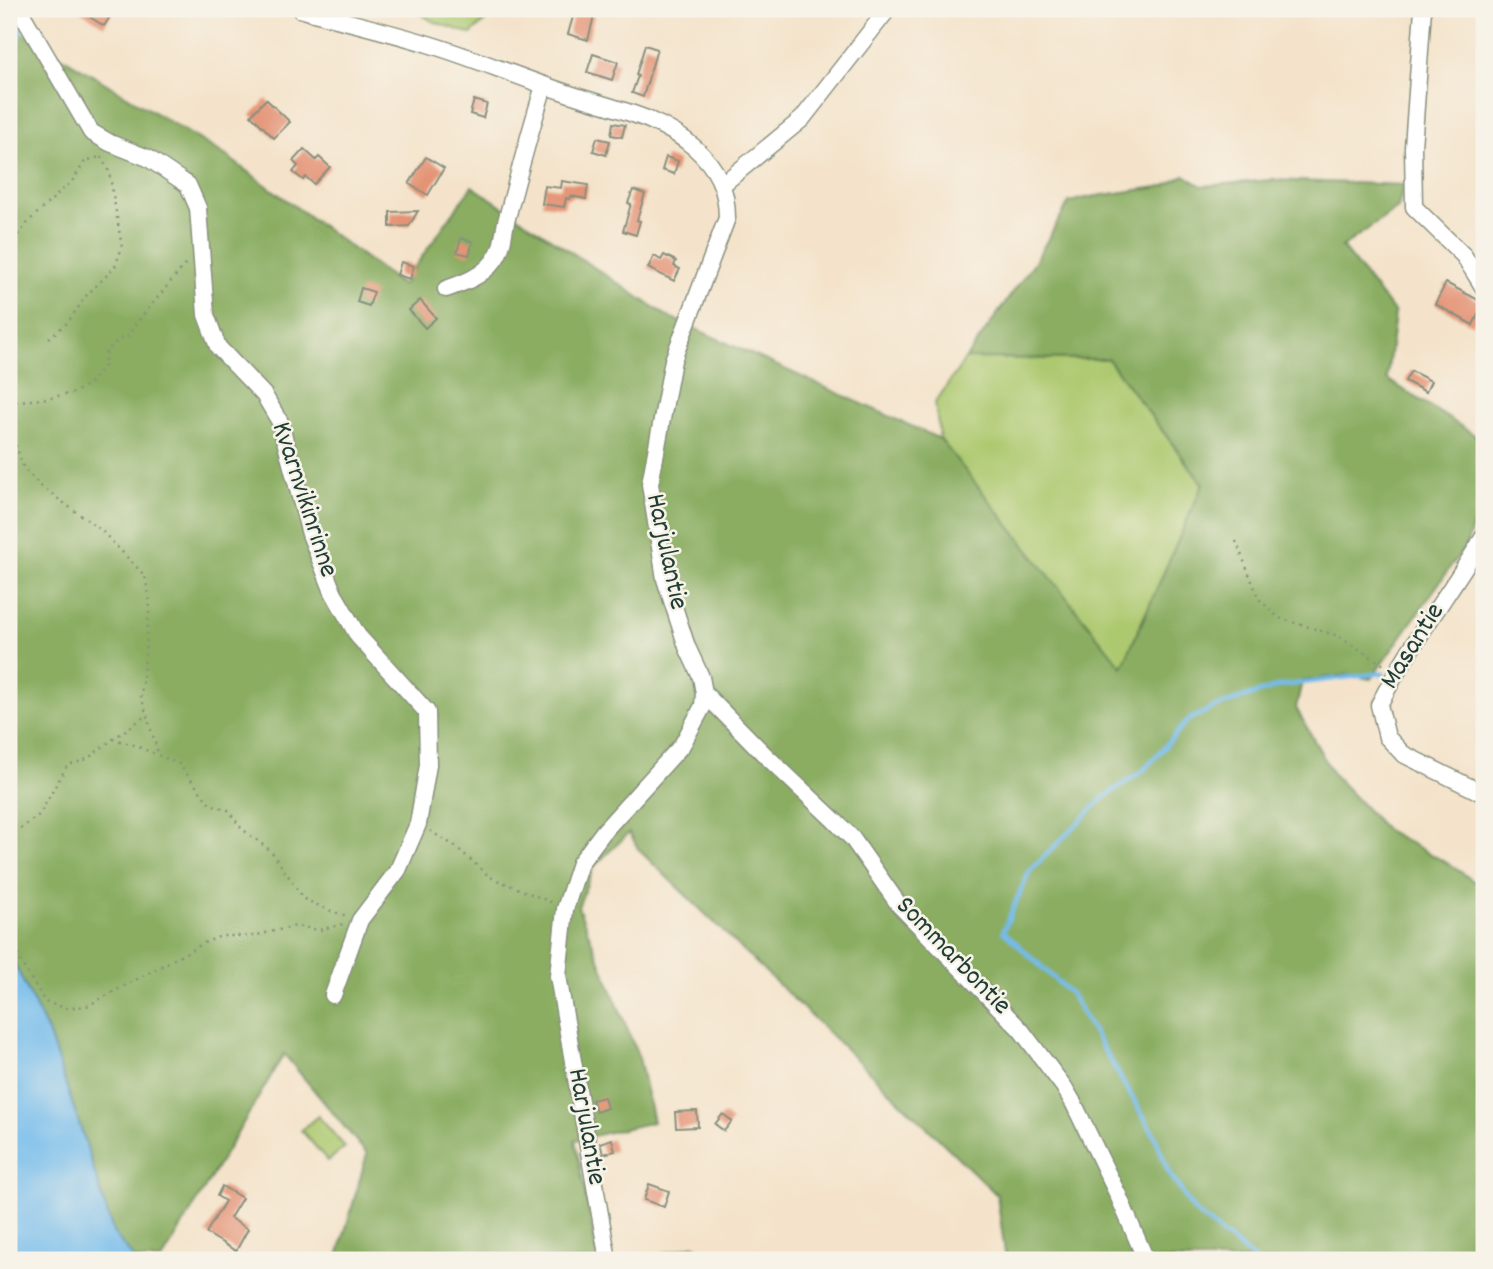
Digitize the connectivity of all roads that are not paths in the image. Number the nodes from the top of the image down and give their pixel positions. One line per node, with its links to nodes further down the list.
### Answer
1 (19, 9): 12 (street, Kvarnvikinrinne)
2 (300, 9): 5 (street, Harjulantie)
3 (888, 9): 6 (street)
4 (1423, 9): 7 (street)
5 (544, 86): 6 (street, Harjulantie); 8 (street)
6 (723, 184): 10 (street, Harjulantie)
7 (1484, 288)
8 (446, 289)
9 (1484, 536): 11 (street, Masantie)
10 (704, 692): 13 (street, Harjulantie); 14 (street, Sommarbontie)
11 (1484, 794)
12 (333, 995)
13 (608, 1260)
14 (1146, 1260)

